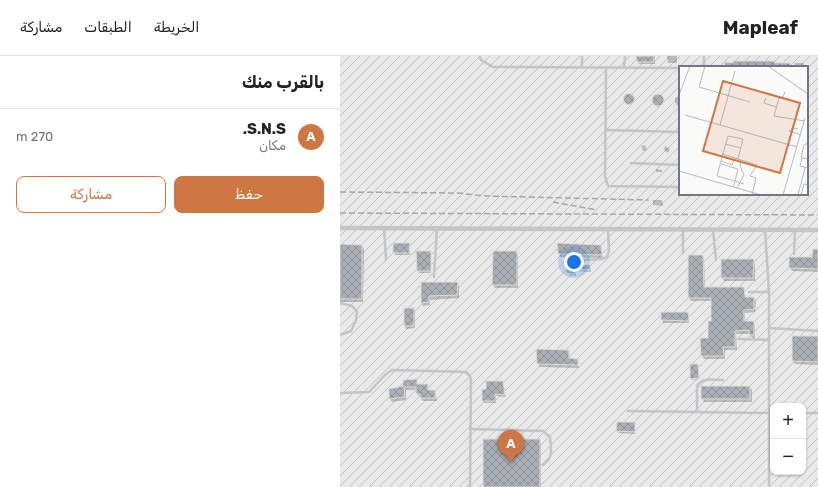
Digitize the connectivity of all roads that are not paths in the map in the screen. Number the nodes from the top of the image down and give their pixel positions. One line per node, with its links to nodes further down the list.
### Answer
1 (480, 56): 4 (lane)
2 (582, 56): 4 (lane)
3 (625, 56): 6 (lane)
4 (582, 67): 5 (lane)
5 (606, 67): 6 (lane); 8 (lane)
6 (624, 67): 7 (lane)
7 (679, 68)
8 (606, 130): 9 (lane); 12 (lane)
9 (679, 132)
10 (631, 163): 11 (lane)
11 (679, 166)
12 (679, 187)
13 (384, 227): 14 (street); 15 (street); 24 (lane)
14 (340, 228)
15 (437, 228): 18 (street); 27 (lane)
16 (683, 229): 18 (street); 19 (street); 22 (lane)
17 (765, 229): 19 (street); 20 (street); 29 (lane)
18 (608, 230): 26 (lane)
19 (713, 230): 25 (lane)
20 (795, 230): 21 (street); 23 (lane)
21 (818, 230)
22 (683, 253)
23 (794, 254)
24 (386, 259)
25 (716, 260)
26 (568, 261)
27 (434, 277)
28 (749, 292): 29 (lane)
29 (769, 292): 31 (lane)
30 (340, 303): 33 (lane)
31 (769, 328): 32 (lane); 35 (lane)
32 (818, 331)
33 (340, 335)
34 (739, 339): 35 (lane)
35 (769, 340): 40 (lane)
36 (723, 380): 39 (lane)
37 (340, 393): 43 (lane)
38 (628, 411): 39 (lane)
39 (697, 412): 40 (lane)
40 (769, 413): 46 (lane)
41 (806, 413): 42 (lane)
42 (818, 414)
43 (470, 430): 44 (lane); 45 (lane)
44 (543, 465)
45 (469, 487)
46 (769, 487)

